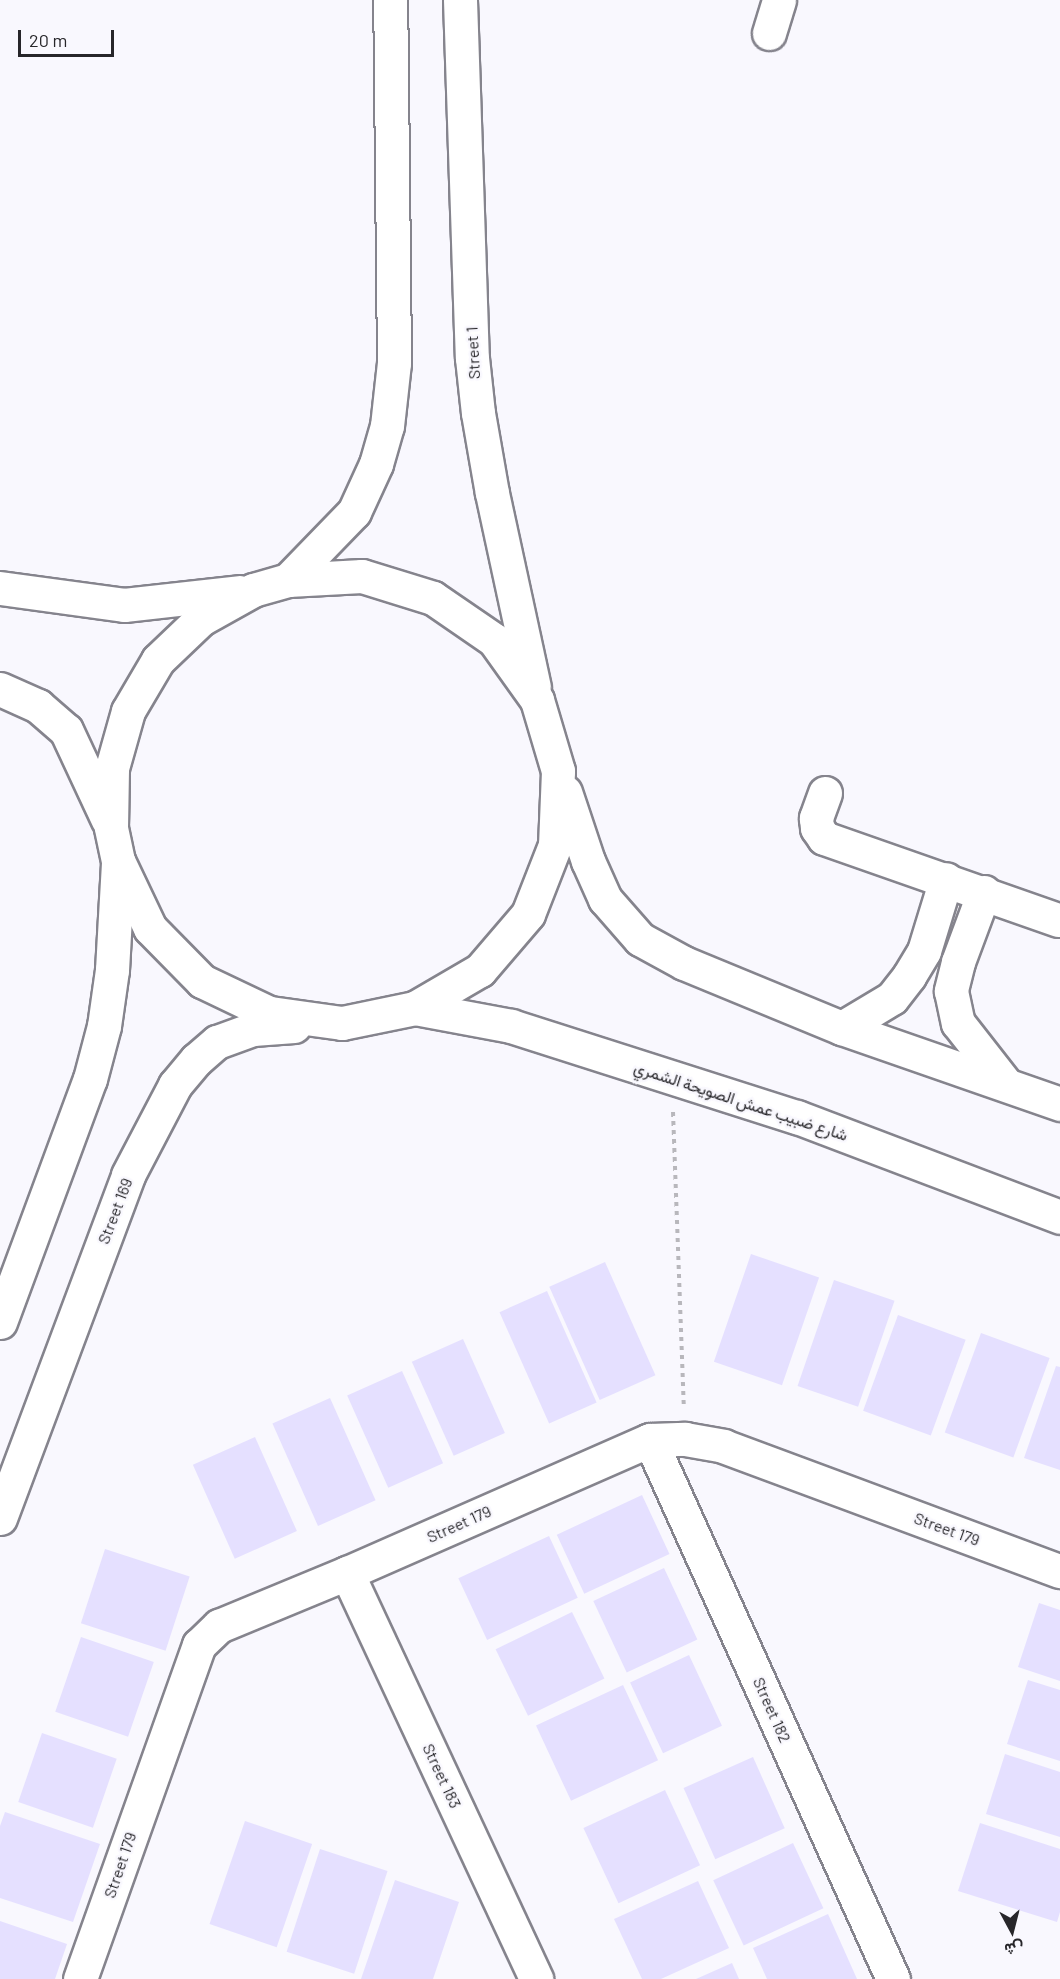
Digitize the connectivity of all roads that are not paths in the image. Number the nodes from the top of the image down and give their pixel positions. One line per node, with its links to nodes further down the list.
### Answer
1 (390, 0): 5 (street)
2 (460, 0): 9 (street, Street 1)
3 (779, 0): 4 (street)
4 (769, 33)
5 (288, 580): 7 (street); 9 (street)
6 (0, 588): 7 (street)
7 (253, 590): 12 (street)
8 (0, 689): 12 (street)
9 (537, 700): 10 (street)
10 (558, 771): 17 (street); 19 (street)
11 (825, 793): 14 (street)
12 (111, 827): 13 (street)
13 (118, 861): 18 (street); 23 (street)
14 (946, 879): 15 (street); 19 (street)
15 (984, 892): 16 (street); 20 (street)
16 (1059, 920)
17 (416, 1008): 18 (street); 22 (street, شارع ضبيب عمش الصويحة الشمري)
18 (342, 1023): 25 (street, Street 169)
19 (842, 1028): 20 (street)
20 (1005, 1083): 21 (street)
21 (1060, 1104)
22 (1060, 1217)
23 (0, 1322)
24 (650, 1440): 26 (street, Street 179); 27 (street, Street 179); 30 (street, Street 182)
25 (0, 1518)
26 (1060, 1571)
27 (347, 1574): 28 (street, Street 179); 29 (street, Street 183)
28 (81, 1979)
29 (536, 1979)
30 (893, 1979)

